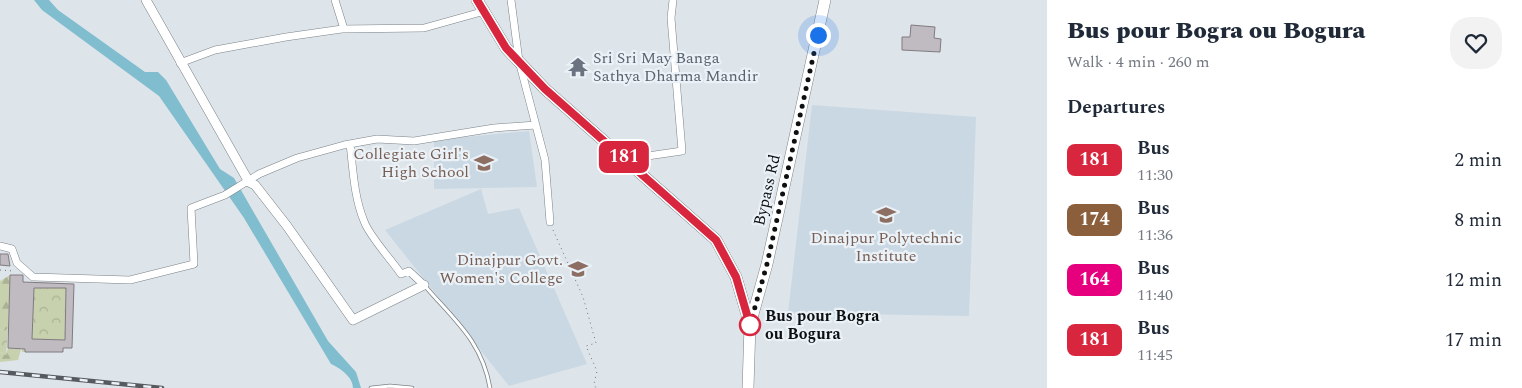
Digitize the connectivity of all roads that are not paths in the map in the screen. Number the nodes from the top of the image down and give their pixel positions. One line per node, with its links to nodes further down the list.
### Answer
1 (146, 0): 10 (street)
2 (335, 0): 8 (street)
3 (477, 0): 7 (main road)
4 (511, 0): 9 (street)
5 (673, 0): 13 (street)
6 (826, 0): 18 (main road, Bypass Rd)
7 (484, 10): 8 (street); 9 (main road)
8 (344, 29): 10 (street)
9 (518, 61): 11 (street); 13 (main road)
10 (180, 63): 14 (street)
11 (536, 125): 12 (street); 15 (street)
12 (350, 144): 14 (street); 17 (street)
13 (627, 159): 18 (main road)
14 (249, 182): 16 (street); 17 (street)
15 (550, 222)
16 (0, 246)
17 (424, 285): 21 (lane)
18 (750, 325): 22 (main road, Bypass Rd)
19 (371, 388): 20 (lane)
20 (412, 388)
21 (490, 388)
22 (748, 388)

